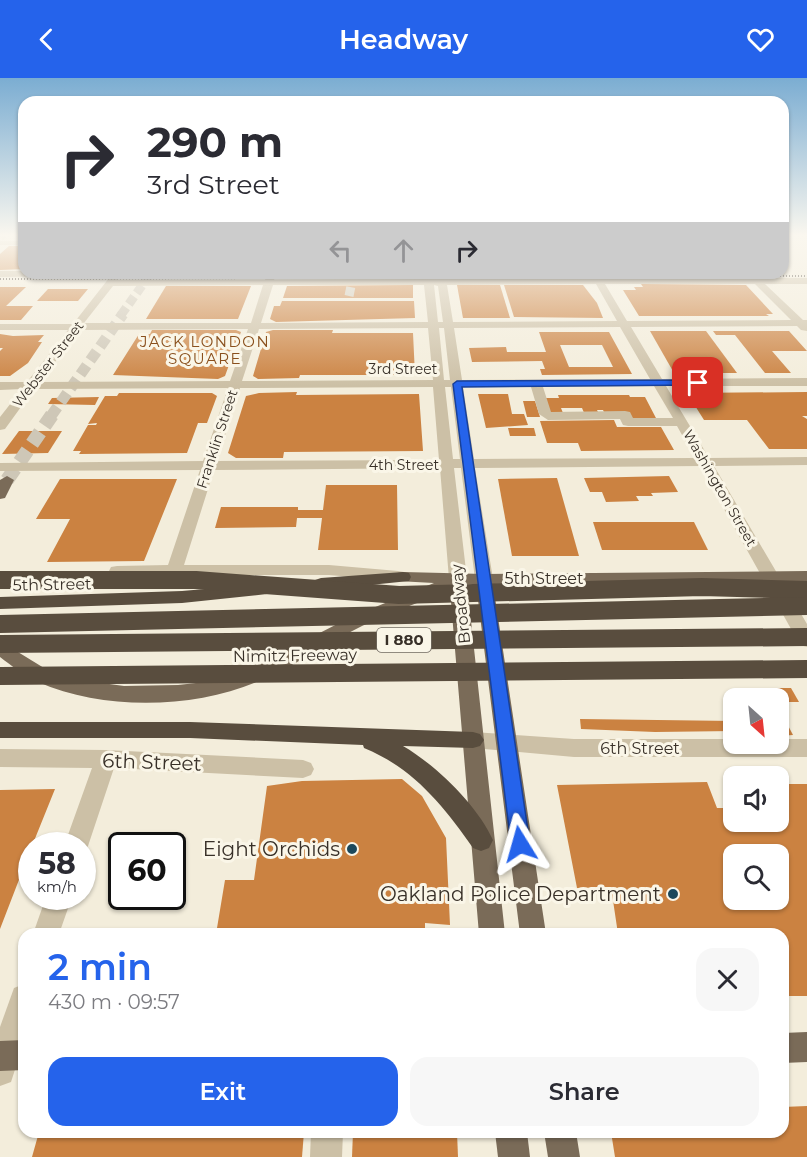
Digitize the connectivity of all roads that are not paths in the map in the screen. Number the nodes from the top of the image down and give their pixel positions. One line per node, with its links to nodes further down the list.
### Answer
1 (109, 284): 16 (street, Webster Street)
2 (122, 284): 8 (street)
3 (268, 284): 13 (street, Franklin Street)
4 (429, 284): 10 (street, Broadway)
5 (442, 284): 11 (street, Broadway)
6 (604, 284): 9 (street, Washington Street)
7 (763, 284): 14 (street)
8 (132, 290)
9 (625, 324): 11 (street); 14 (street); 20 (street, Washington Street)
10 (433, 325): 11 (street); 13 (street); 21 (street, Broadway)
11 (449, 325): 22 (street, Broadway)
12 (129, 326): 13 (street); 16 (street); 17 (street)
13 (255, 326): 23 (street, Franklin Street)
14 (805, 326)
15 (0, 327): 16 (street)
16 (76, 327): 25 (street, Webster Street)
17 (119, 339)
18 (807, 382): 20 (street, 3rd Street)
19 (536, 383): 20 (street, 3rd Street); 22 (street, 3rd Street); 26 (street)
20 (659, 383): 26 (street, Washington Street)
21 (438, 384): 22 (street, 3rd Street); 23 (street, 3rd Street); 31 (street, Broadway)
22 (457, 384): 30 (street, Broadway)
23 (235, 385): 25 (street, 3rd Street); 32 (street, Franklin Street)
24 (0, 386): 25 (street, 3rd Street)
25 (31, 386): 27 (street, Webster Street)
26 (682, 422): 29 (street, Washington Street)
27 (0, 426)
28 (807, 461): 29 (street, 4th Street)
29 (706, 462): 30 (street, 4th Street); 39 (street, Washington Street)
30 (468, 464): 31 (street, 4th Street); 41 (street, Broadway)
31 (447, 465): 32 (street, 4th Street); 40 (street, Broadway)
32 (208, 466): 33 (street, 4th Street); 35 (street, Franklin Street)
33 (2, 479): 34 (main road)
34 (0, 495)
35 (174, 571): 36 (street, 5th Street); 38 (street, 5th Street); 43 (street, 5th Street)
36 (0, 574)
37 (807, 576): 39 (main road, 5th Street)
38 (403, 577): 40 (main road, 5th Street); 45 (highway)
39 (770, 577): 41 (main road, 5th Street); 48 (street, Washington Street)
40 (458, 579): 41 (main road, 5th Street); 49 (main road); 56 (main road, Broadway)
41 (484, 579): 57 (main road, Broadway)
42 (0, 580): 44 (highway, bridge)
43 (0, 585)
44 (807, 590)
45 (0, 603)
46 (807, 606): 47 (highway, bridge)
47 (0, 624)
48 (807, 639): 49 (highway, Nimitz Freeway / I 880, bridge)
49 (0, 646)
50 (807, 669): 52 (highway, Nimitz Freeway / I 880, bridge)
51 (0, 676): 52 (highway, Nimitz Freeway / I 880, bridge)
52 (146, 676): 53 (highway, bridge)
53 (0, 684)
54 (0, 730): 55 (highway)
55 (353, 736): 56 (highway); 63 (highway)
56 (473, 740): 57 (street, 6th Street); 63 (main road, Broadway)
57 (507, 744): 58 (street, 6th Street); 67 (main road, Broadway)
58 (807, 748)
59 (0, 758): 60 (street, 6th Street)
60 (106, 759): 61 (street, 6th Street); 62 (street)
61 (303, 769)
62 (81, 832)
63 (481, 840): 66 (main road, Broadway)
64 (54, 910): 65 (street)
65 (48, 928)
66 (491, 928)
67 (532, 928)
68 (18, 1020): 71 (street)
69 (807, 1047): 70 (main road)
70 (789, 1048)
71 (7, 1059)
72 (327, 1138): 75 (street)
73 (512, 1138): 76 (main road)
74 (561, 1138): 77 (main road)
75 (326, 1157)
76 (514, 1157)
77 (564, 1157)

